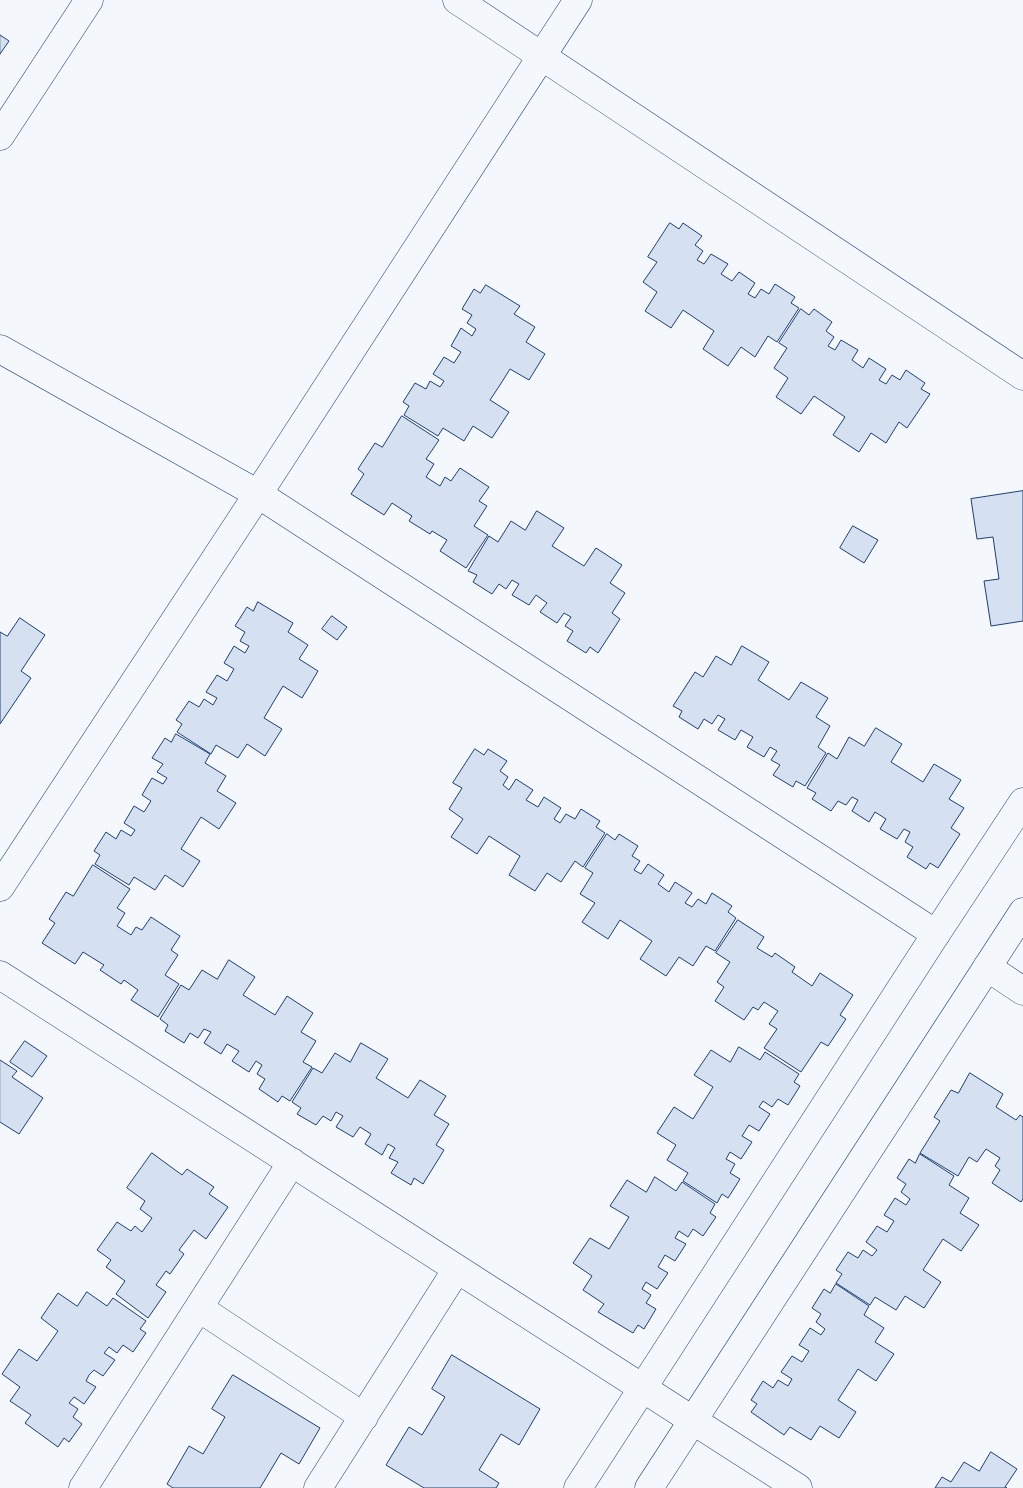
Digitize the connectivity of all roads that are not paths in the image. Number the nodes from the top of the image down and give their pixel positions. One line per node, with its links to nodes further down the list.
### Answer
1 (89, 0): 5 (street)
2 (457, 0): 4 (street)
3 (578, 0): 4 (street)
4 (542, 55): 7 (street); 8 (street)
5 (0, 136)
6 (0, 349): 8 (street)
7 (1023, 376)
8 (258, 494): 10 (street); 12 (street)
9 (1023, 802): 12 (street)
10 (0, 887)
11 (1023, 912): 13 (street)
12 (936, 934): 19 (street)
13 (987, 966): 15 (street); 21 (street)
14 (0, 975): 16 (street)
15 (1023, 991)
16 (292, 1162): 17 (street); 18 (street)
17 (457, 1269): 19 (street); 20 (street)
18 (199, 1308): 20 (street); 22 (street)
19 (643, 1388): 21 (street); 24 (street)
20 (364, 1417): 23 (street)
21 (693, 1420): 25 (street); 26 (street)
22 (91, 1485)
23 (318, 1488)
24 (578, 1488)
25 (649, 1488)
26 (798, 1488)

